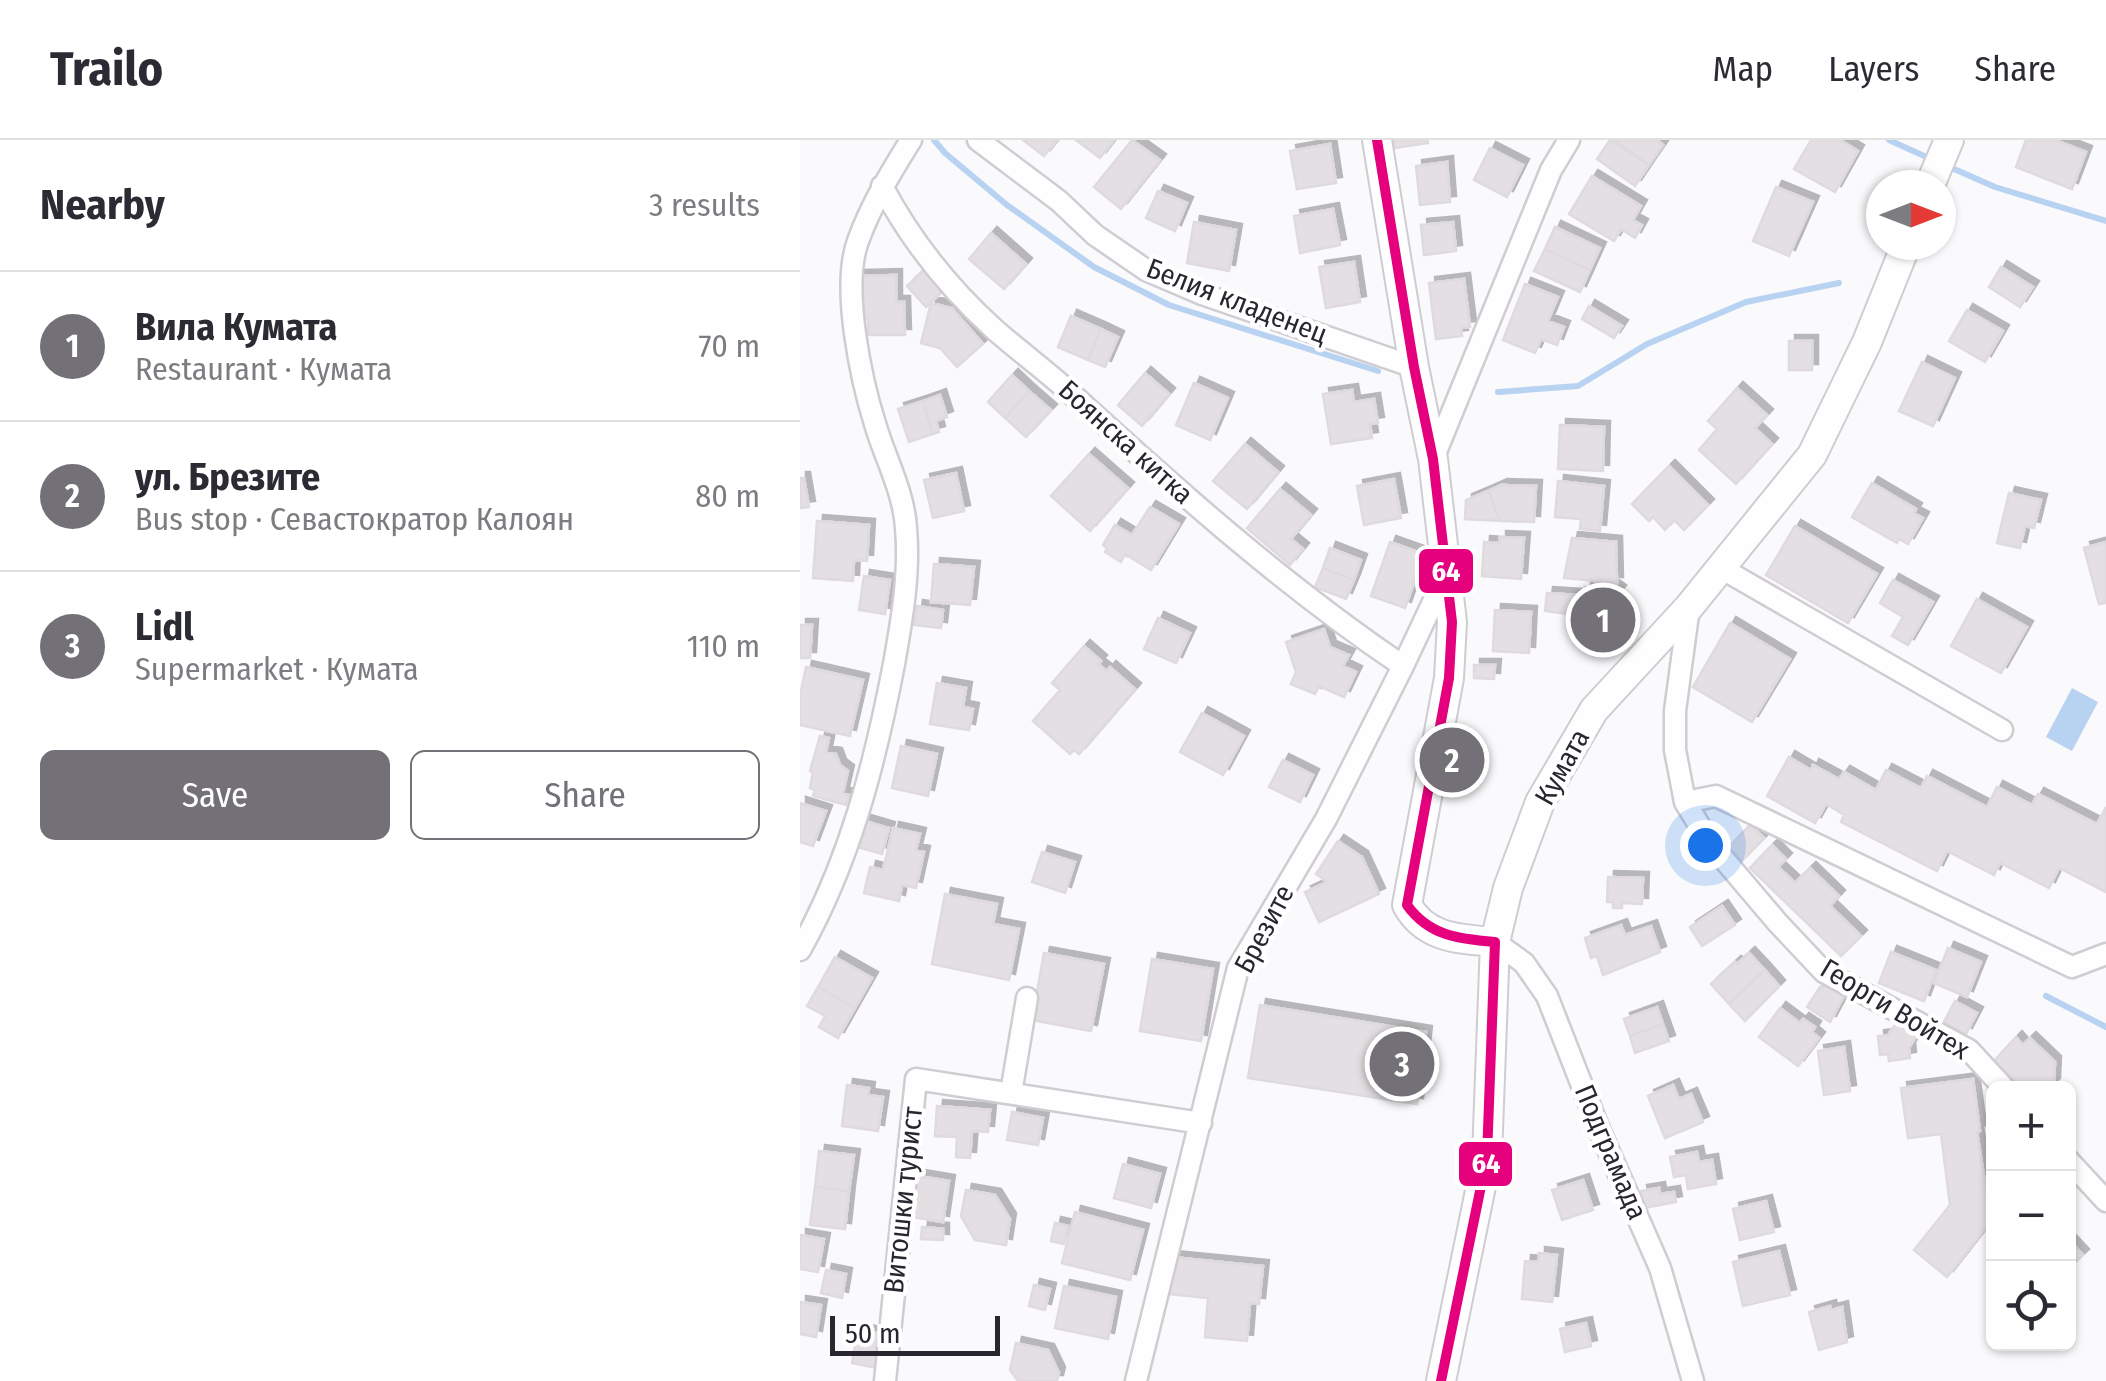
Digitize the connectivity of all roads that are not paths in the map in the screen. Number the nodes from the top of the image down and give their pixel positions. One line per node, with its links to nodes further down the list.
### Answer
1 (911, 140): 7 (street)
2 (978, 140): 9 (street, Белия кладенец)
3 (1377, 140): 9 (main road)
4 (1569, 140): 10 (street)
5 (1950, 140): 6 (main road)
6 (1937, 170)
7 (882, 186): 14 (street, Боянска китка); 18 (street)
8 (1900, 260): 12 (main road, Кумата)
9 (1414, 366): 10 (main road)
10 (1433, 458): 11 (main road)
11 (1447, 562): 14 (street, Брезите); 17 (main road)
12 (1721, 568): 13 (main road, Кумата); 15 (street)
13 (1690, 607): 16 (street, Георги Войтех); 17 (main road, Кумата)
14 (1403, 666): 23 (street, Брезите)
15 (2002, 730)
16 (1684, 802): 19 (street); 21 (street, Георги Войтех)
17 (1495, 942): 28 (main road, Кумата); 29 (street, Подграмада)
18 (800, 950)
19 (2106, 954)
20 (1027, 998): 22 (street)
21 (1998, 1081)
22 (1011, 1092): 23 (street); 26 (street, Витошки турист)
23 (1201, 1123): 27 (street, Брезите)
24 (2076, 1169): 25 (street)
25 (2106, 1201)
26 (884, 1381)
27 (1136, 1381)
28 (1442, 1381)
29 (1692, 1381)

